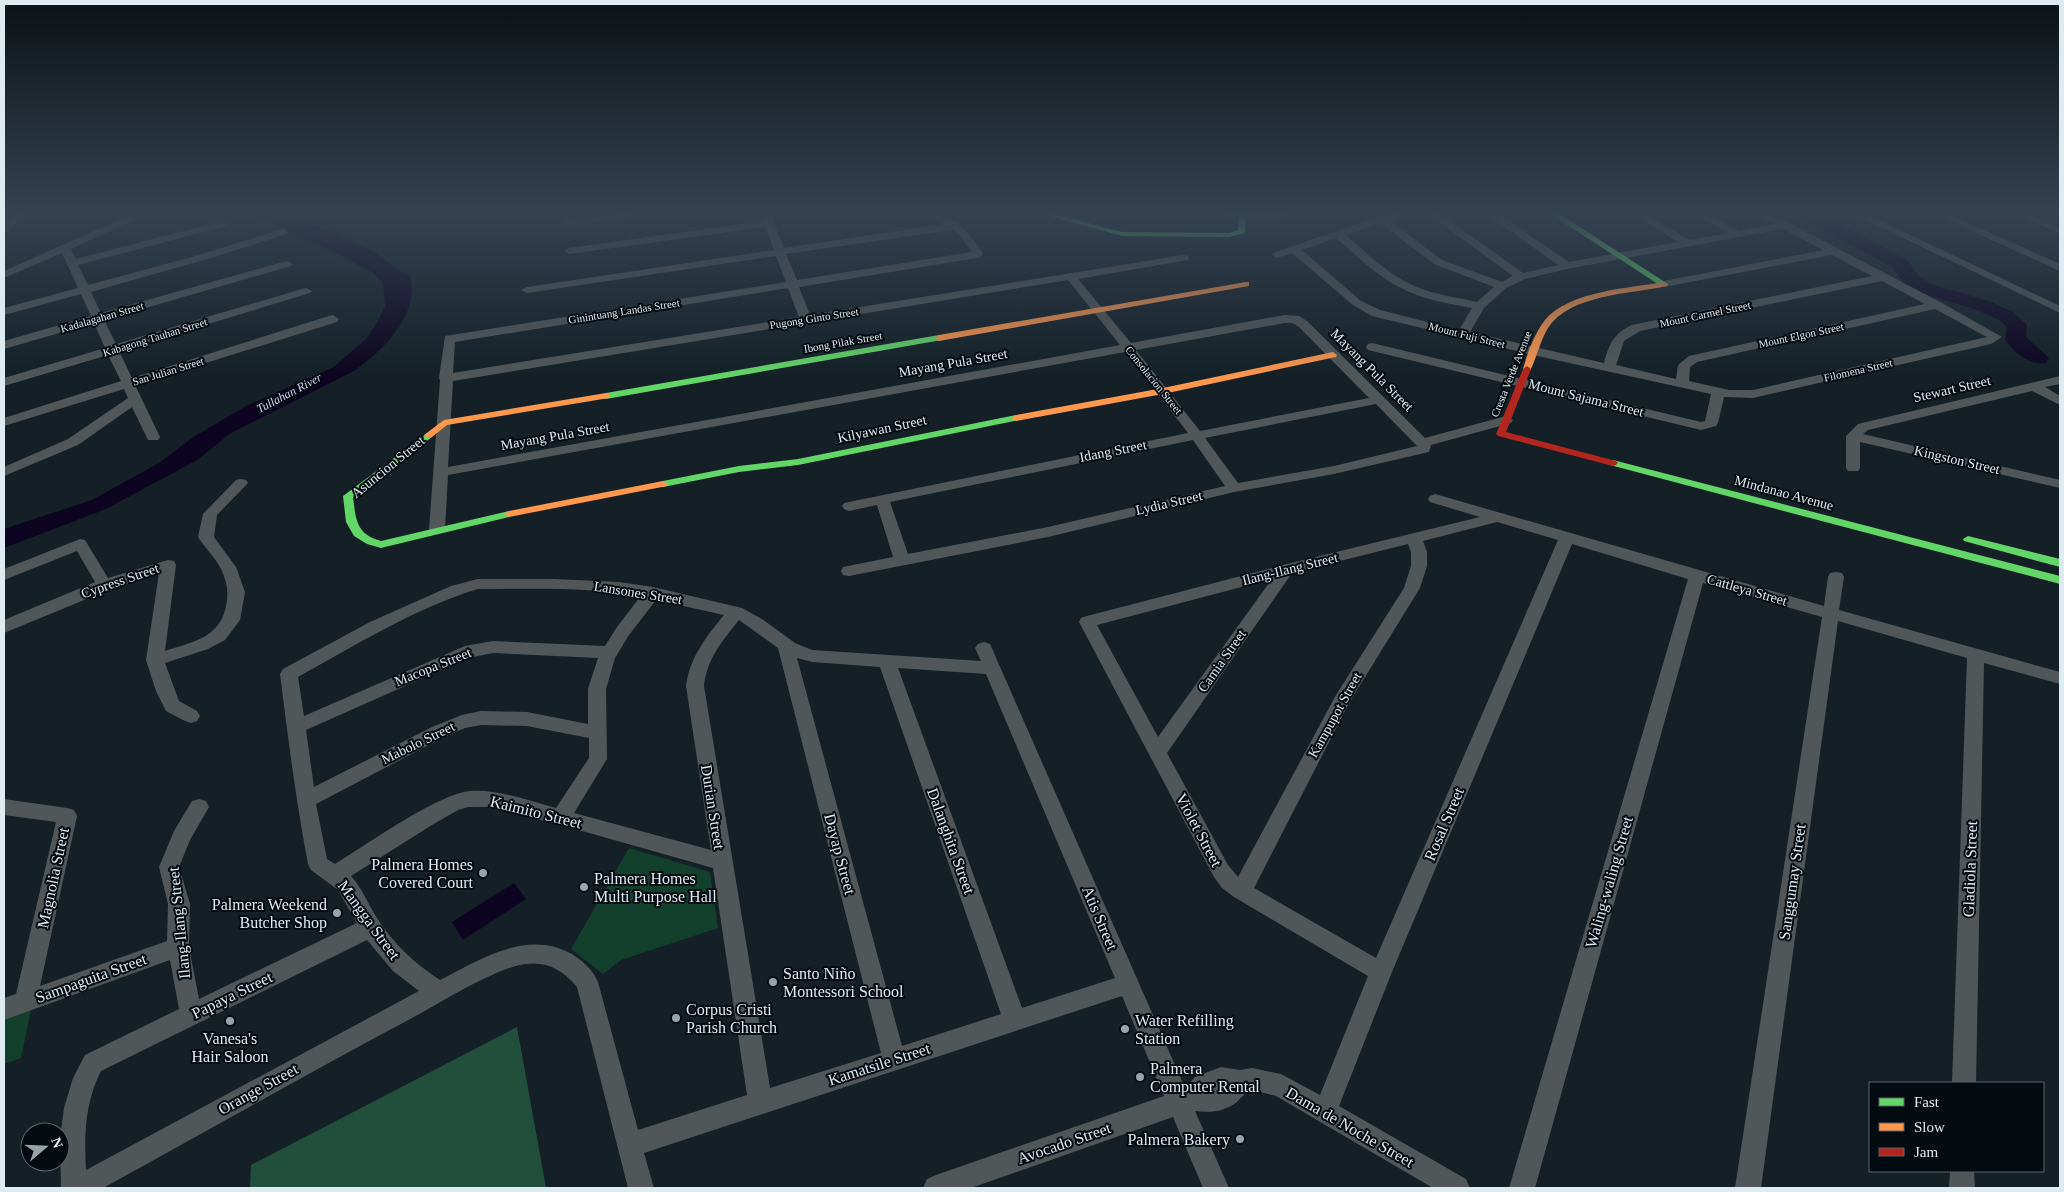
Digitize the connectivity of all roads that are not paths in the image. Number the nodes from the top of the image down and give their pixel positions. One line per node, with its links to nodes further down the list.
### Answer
1 (23, 267): 18 (street)
2 (74, 267): 26 (street)
3 (171, 267): 26 (street)
4 (278, 267): 34 (street, Kadalagahan Street)
5 (683, 267): 27 (street)
6 (785, 267): 24 (street)
7 (905, 267): 24 (street, Ginintuang Landas Street)
8 (1129, 267): 19 (street, Pugong Ginto Street)
9 (1315, 267): 37 (street, Mount Fuji Street)
10 (1378, 267): 30 (street)
11 (1450, 267): 25 (street)
12 (1507, 267): 20 (street)
13 (1564, 267): 20 (street)
14 (1637, 267): 23 (street)
15 (1754, 267): 23 (street, Cresta Verde Avenue)
16 (1864, 267): 21 (street)
17 (1969, 267): 32 (street)
18 (4, 275)
19 (1070, 276): 31 (street, Consolacion Street); 36 (street, Pugong Ginto Street)
20 (1521, 277): 25 (street)
21 (1884, 277): 29 (street); 45 (street, Mount Carmel Street)
22 (1246, 284): 31 (street, Ibong Pilak Street)
23 (1664, 284): 43 (street, Cresta Verde Avenue)
24 (792, 285): 36 (street); 38 (street, Ginintuang Landas Street)
25 (1502, 286): 30 (street)
26 (84, 290): 33 (street); 34 (street)
27 (527, 290)
28 (306, 291): 42 (street, Kabagong Tauhan Street)
29 (1938, 305): 51 (street, Mount Elgon Street); 54 (street, Filomena Street)
30 (1479, 306): 37 (street)
31 (1097, 310): 41 (street, Consolacion Street); 60 (street, Ibong Pilak Street)
32 (2060, 310)
33 (4, 312)
34 (98, 319): 39 (street, Kadalagahan Street); 42 (street)
35 (333, 319): 49 (street, San Julian Street)
36 (806, 319): 46 (street, Pugong Ginto Street)
37 (1463, 334): 43 (street, Mount Fuji Street)
38 (449, 339): 46 (street, Asuncion Street)
39 (4, 346)
40 (1372, 347): 50 (street, Mount Sajama Street)
41 (1128, 348): 44 (street, Mayang Pula Street); 53 (street, Consolacion Street); 73 (street, Mayang Pula Street)
42 (112, 350): 48 (street, Kabagong Tauhan Street); 49 (street)
43 (1533, 351): 45 (street, Mount Fuji Street); 50 (street, Cresta Verde Avenue)
44 (1333, 355): 53 (street, Kilyawan Street); 56 (street, Mayang Pula Street)
45 (1609, 368): 51 (street, Mount Fuji Street)
46 (445, 378): 60 (street, Asuncion Street)
47 (2060, 380): 52 (street, Stewart Street)
48 (4, 382)
49 (128, 383): 55 (street); 59 (street, San Julian Street)
50 (1521, 383): 54 (street, Mount Sajama Street); 58 (street, Cresta Verde Avenue)
51 (1682, 384): 54 (street, Mount Fuji Street)
52 (2033, 386): 57 (street); 65 (street, Stewart Street)
53 (1163, 391): 64 (street, Consolacion Street); 81 (street, Kilyawan Street)
54 (1718, 392)
55 (135, 399): 66 (street); 72 (street)
56 (1378, 400): 64 (street, Idang Street); 67 (street, Mayang Pula Street)
57 (2060, 401)
58 (1511, 421): 61 (street, Lydia Street); 62 (street, Cresta Verde Avenue)
59 (4, 422)
60 (444, 423): 73 (street, Asuncion Street); 81 (street, Asuncion Street)
61 (1480, 428): 62 (street); 67 (street, Lydia Street)
62 (1501, 434): 69 (street, Mindanao Avenue)
63 (1563, 434): 69 (street)
64 (1196, 435): 76 (street, Consolacion Street); 77 (street, Idang Street)
65 (1853, 436): 71 (street); 75 (street, Kingston Street)
66 (153, 437)
67 (1422, 443): 76 (street, Lydia Street)
68 (1603, 445): 70 (street)
69 (1559, 449): 70 (street, Mindanao Avenue)
70 (1600, 460): 92 (street, Mindanao Avenue)
71 (1853, 468)
72 (4, 472)
73 (442, 472): 81 (street, Asuncion Street)
74 (242, 483): 103 (street)
75 (2060, 484)
76 (1234, 488): 85 (street, Lydia Street)
77 (882, 499): 79 (street, Idang Street); 85 (street)
78 (1435, 499): 80 (street, Cattleya Street)
79 (849, 506)
80 (1495, 518): 83 (street, Ilang-Ilang Street); 84 (street, Cattleya Street)
81 (437, 530)
82 (1960, 537): 86 (street)
83 (1414, 538): 87 (street, Ilang-Ilang Street); 118 (street, Kampupot Street)
84 (1566, 538): 90 (street, Cattleya Street); 121 (street, Rosal Street)
85 (902, 560): 88 (street, Lydia Street)
86 (2060, 563)
87 (1287, 569): 97 (street, Ilang-Ilang Street); 111 (street, Camia Street)
88 (850, 571)
89 (4, 574): 93 (street)
90 (1696, 576): 96 (street, Cattleya Street); 142 (street, Waling-waling Street)
91 (1836, 577): 96 (street, Sanggumay Street)
92 (2060, 580)
93 (104, 584): 98 (street, Cypress Street); 103 (street, Cypress Street)
94 (653, 593): 95 (street, Lansones Street); 101 (street); 106 (street, Lansones Street)
95 (736, 612): 99 (street, Lansones Street); 116 (street, Durian Street)
96 (1831, 614): 102 (street, Cattleya Street); 143 (street, Sanggumay Street)
97 (1087, 622): 111 (street, Violet Street)
98 (4, 628)
99 (786, 648): 104 (street, Lansones Street); 128 (street, Dayap Street)
100 (984, 648): 105 (street, Atis Street)
101 (609, 652): 109 (street, Macopa Street); 110 (street)
102 (1976, 655): 107 (street, Cattleya Street); 129 (street, Gladiola Street)
103 (155, 660): 108 (street, Cypress Street)
104 (887, 661): 105 (street, Lansones Street); 127 (street, Dalanghita Street)
105 (992, 668): 122 (street, Atis Street)
106 (289, 674): 109 (street, Mangga Street)
107 (2060, 678)
108 (191, 716)
109 (296, 727): 112 (street, Mangga Street)
110 (598, 733): 112 (street, Mabolo Street); 115 (street)
111 (1158, 752): 118 (street, Violet Street)
112 (306, 800): 117 (street, Mangga Street)
113 (4, 806): 124 (street, Magnolia Street)
114 (199, 807): 120 (street, Ilang-Ilang Street)
115 (561, 817): 116 (street, Kaimito Street); 117 (street, Kaimito Street)
116 (721, 862): 132 (street, Durian Street)
117 (336, 874): 119 (street, Mangga Street)
118 (1241, 891): 121 (street, Violet Street)
119 (371, 927): 123 (street, Mangga Street); 126 (street, Papaya Street)
120 (178, 947): 124 (street, Sampaguita Street); 126 (street, Ilang-Ilang Street)
121 (1381, 972): 133 (street, Rosal Street)
122 (1128, 984): 127 (street, Kamatsile Street); 131 (street, Atis Street)
123 (439, 991): 134 (street); 137 (street, Orange Street)
124 (25, 1002): 125 (street, Sampaguita Street)
125 (4, 1009)
126 (192, 1016): 136 (street, Papaya Street)
127 (1015, 1021): 128 (street, Kamatsile Street)
128 (894, 1060): 132 (street, Kamatsile Street)
129 (1964, 1082)
130 (1216, 1090): 131 (street, Avocado Street); 133 (street, Dama de Noche Street)
131 (1186, 1101): 139 (street, Avocado Street); 140 (street, Atis Street)
132 (760, 1103): 134 (street, Kamatsile Street)
133 (1325, 1112): 141 (street, Dama de Noche Street)
134 (630, 1145): 138 (street)
135 (1962, 1172): 144 (street)
136 (74, 1188)
137 (78, 1188)
138 (641, 1188)
139 (936, 1188)
140 (1216, 1188)
141 (1457, 1188)
142 (1522, 1188)
143 (1748, 1188)
144 (1962, 1188)

